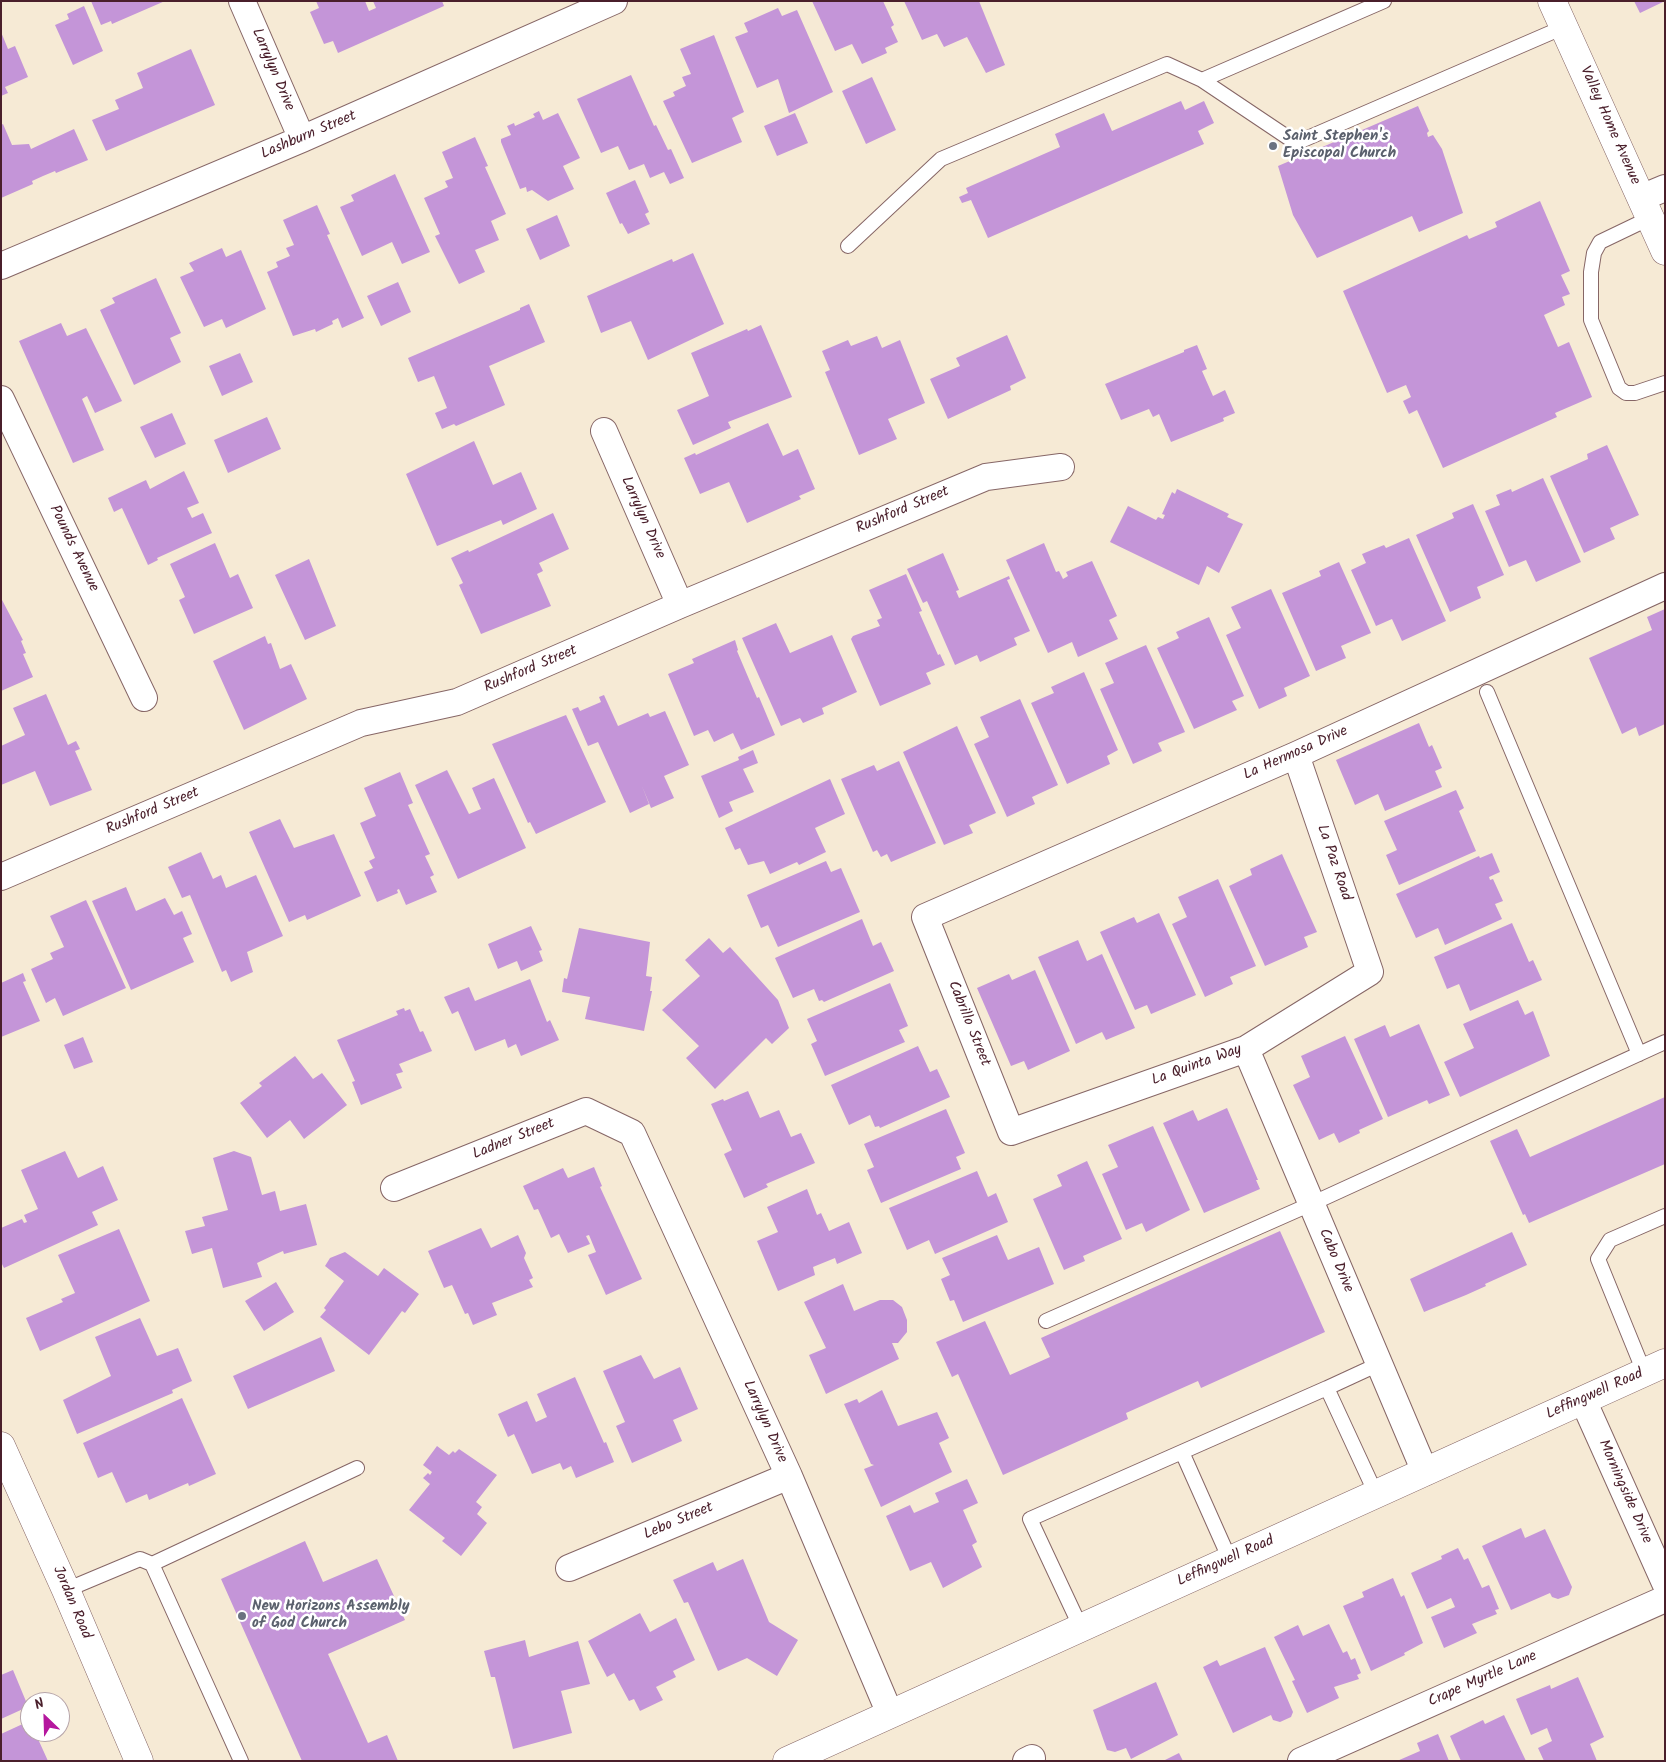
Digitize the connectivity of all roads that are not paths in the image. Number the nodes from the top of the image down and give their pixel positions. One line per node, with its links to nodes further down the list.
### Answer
1 (242, 1): 7 (street, Larrylyn Drive)
2 (614, 1): 7 (street, Lashburn Street)
3 (1384, 1): 6 (lane)
4 (1552, 1): 5 (main road, Valley Home Avenue)
5 (1564, 27): 6 (lane); 8 (main road, Valley Home Avenue)
6 (1202, 80): 9 (lane)
7 (302, 139): 11 (street, Lashburn Street)
8 (1652, 201): 10 (main road, Valley Home Avenue); 12 (lane)
9 (848, 246)
10 (1665, 250)
11 (1, 266)
12 (1665, 383)
13 (1, 399): 19 (street, Pounds Avenue)
14 (604, 431): 17 (street, Larrylyn Drive)
15 (1061, 467): 17 (street, Rushford Street)
16 (1665, 586): 20 (street, La Hermosa Drive)
17 (680, 605): 21 (street, Rushford Street)
18 (1487, 692): 26 (lane)
19 (144, 698)
20 (1296, 755): 22 (street, La Hermosa Drive); 23 (street, La Paz Road)
21 (1, 877)
22 (924, 917): 27 (street, Cabrillo Street)
23 (1370, 972): 25 (street, La Quinta Way)
24 (1665, 1042): 26 (lane)
25 (1246, 1049): 27 (street, La Quinta Way); 30 (street, Cabo Drive)
26 (1639, 1054): 30 (lane)
27 (1011, 1132)
28 (632, 1133): 29 (street, Ladner Street); 41 (street, Larrylyn Drive)
29 (394, 1188)
30 (1311, 1204): 32 (lane); 33 (street, Cabo Drive)
31 (1665, 1216): 34 (lane)
32 (1046, 1321)
33 (1379, 1364): 35 (lane); 40 (street, Cabo Drive)
34 (1654, 1368): 36 (main road, Leffingwell Road)
35 (1327, 1388): 38 (lane); 42 (lane)
36 (1583, 1400): 40 (main road, Leffingwell Road); 46 (street, Morningside Drive)
37 (1, 1446): 47 (main road, Jordan Road)
38 (1182, 1452): 43 (lane); 49 (lane)
39 (357, 1468): 44 (lane)
40 (1425, 1472): 42 (main road, Leffingwell Road)
41 (789, 1476): 45 (street, Lebo Street); 50 (street, Larrylyn Drive)
42 (1376, 1494): 43 (main road, Leffingwell Road)
43 (1230, 1560): 49 (main road, Leffingwell Road)
44 (152, 1564): 47 (lane); 52 (lane)
45 (569, 1568)
46 (1665, 1583)
47 (66, 1590): 51 (main road, Jordan Road)
48 (1665, 1599): 54 (street, Crape Myrtle Lane)
49 (1081, 1628): 50 (main road, Leffingwell Road)
50 (890, 1714): 53 (main road, Leffingwell Road)
51 (139, 1761)
52 (241, 1761)
53 (788, 1761)
54 (1301, 1761)

